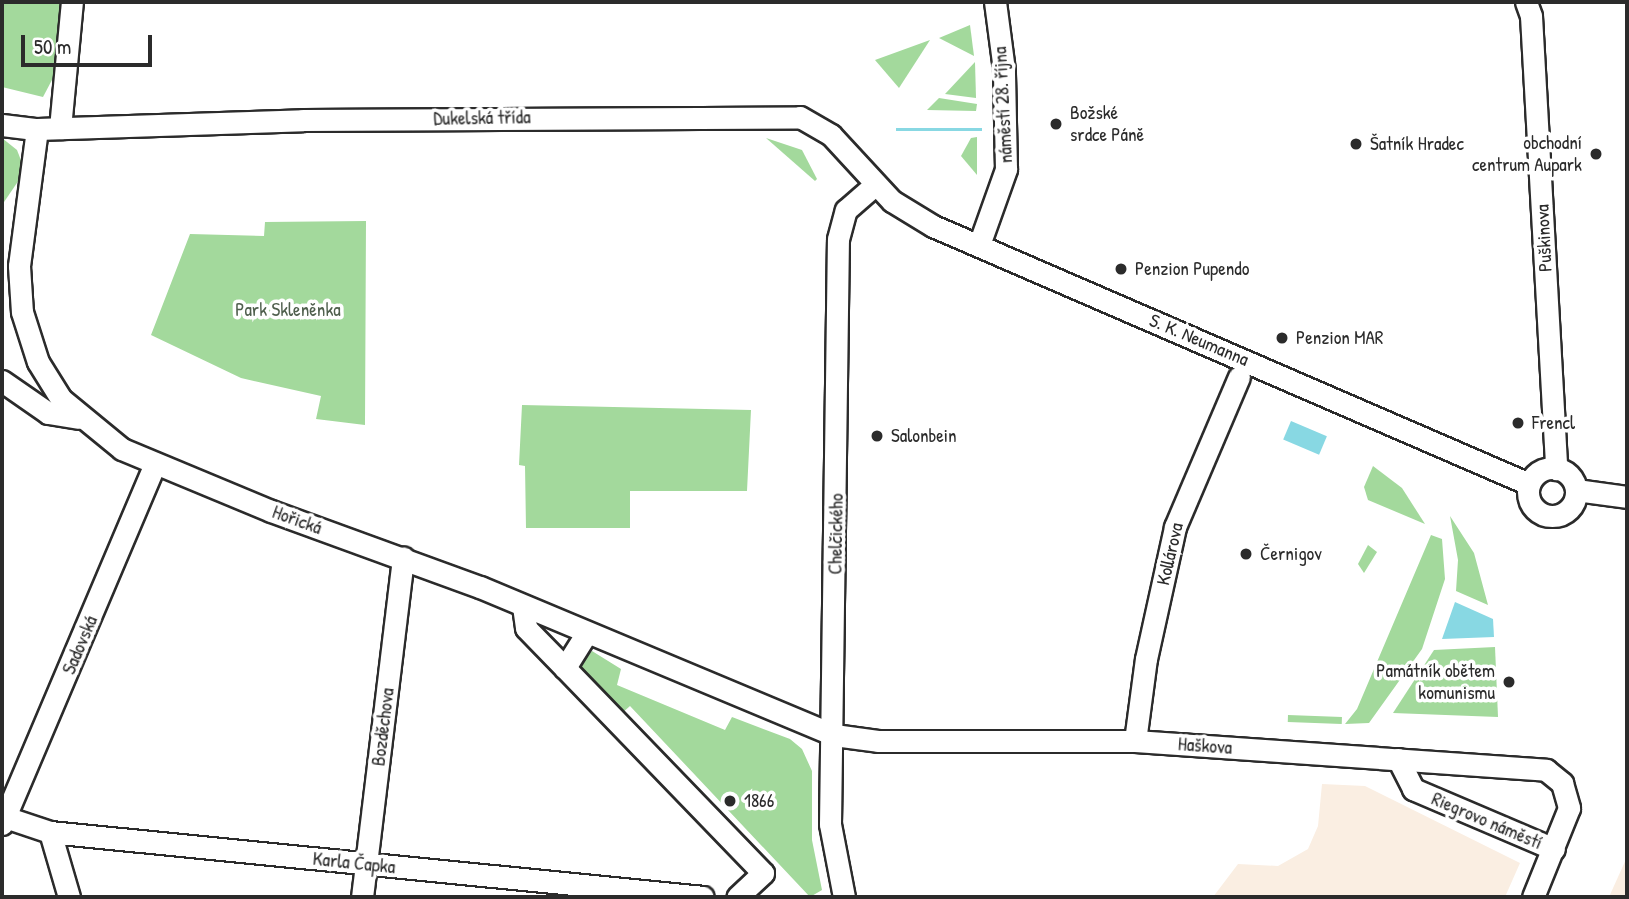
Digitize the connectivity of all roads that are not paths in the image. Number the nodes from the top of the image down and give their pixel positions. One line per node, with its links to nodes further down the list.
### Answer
1 (72, 2): 5 (street)
2 (995, 2): 8 (street, náměstí 28. října)
3 (1530, 4): 14 (street, Puškinova)
4 (2, 125): 6 (street, Dukelská třída)
5 (60, 128): 6 (street, Dukelská třída); 7 (street, Dukelská třída)
6 (37, 129): 9 (street, Hořická)
7 (875, 185): 8 (street, S. K. Neumanna); 22 (street, Chelčického)
8 (979, 246): 15 (street, S. K. Neumanna)
9 (10, 293): 12 (street, Hořická)
10 (1239, 377): 23 (street, Kollárova)
11 (2, 381): 12 (street, Hořická)
12 (79, 418): 13 (street, Hořická)
13 (155, 464): 18 (street, Hořická); 25 (street, Sadovská)
14 (1556, 468): 15 (street); 16 (street)
15 (1530, 484): 16 (street)
16 (1576, 490): 17 (street)
17 (1627, 497)
18 (403, 557): 19 (street, Hořická); 28 (street, Bozděchova)
19 (523, 606): 20 (street, Hořická); 21 (street)
20 (586, 634): 21 (street); 22 (street, Hořická)
21 (565, 668): 32 (street)
22 (834, 735): 23 (street, Haškova); 33 (street, Chelčického)
23 (1135, 741): 24 (street, Haškova)
24 (1398, 759): 27 (street, Riegrovo náměstí); 27 (street, Haškova)
25 (3, 820): 26 (street, Karla Čapka)
26 (50, 832): 28 (street, Karla Čapka); 29 (street)
27 (1554, 849): 34 (street)
28 (367, 865): 30 (street, Bozděchova); 31 (street, Karla Čapka)
29 (69, 897)
30 (362, 897)
31 (703, 897)
32 (737, 897)
33 (844, 897)
34 (1533, 897)

